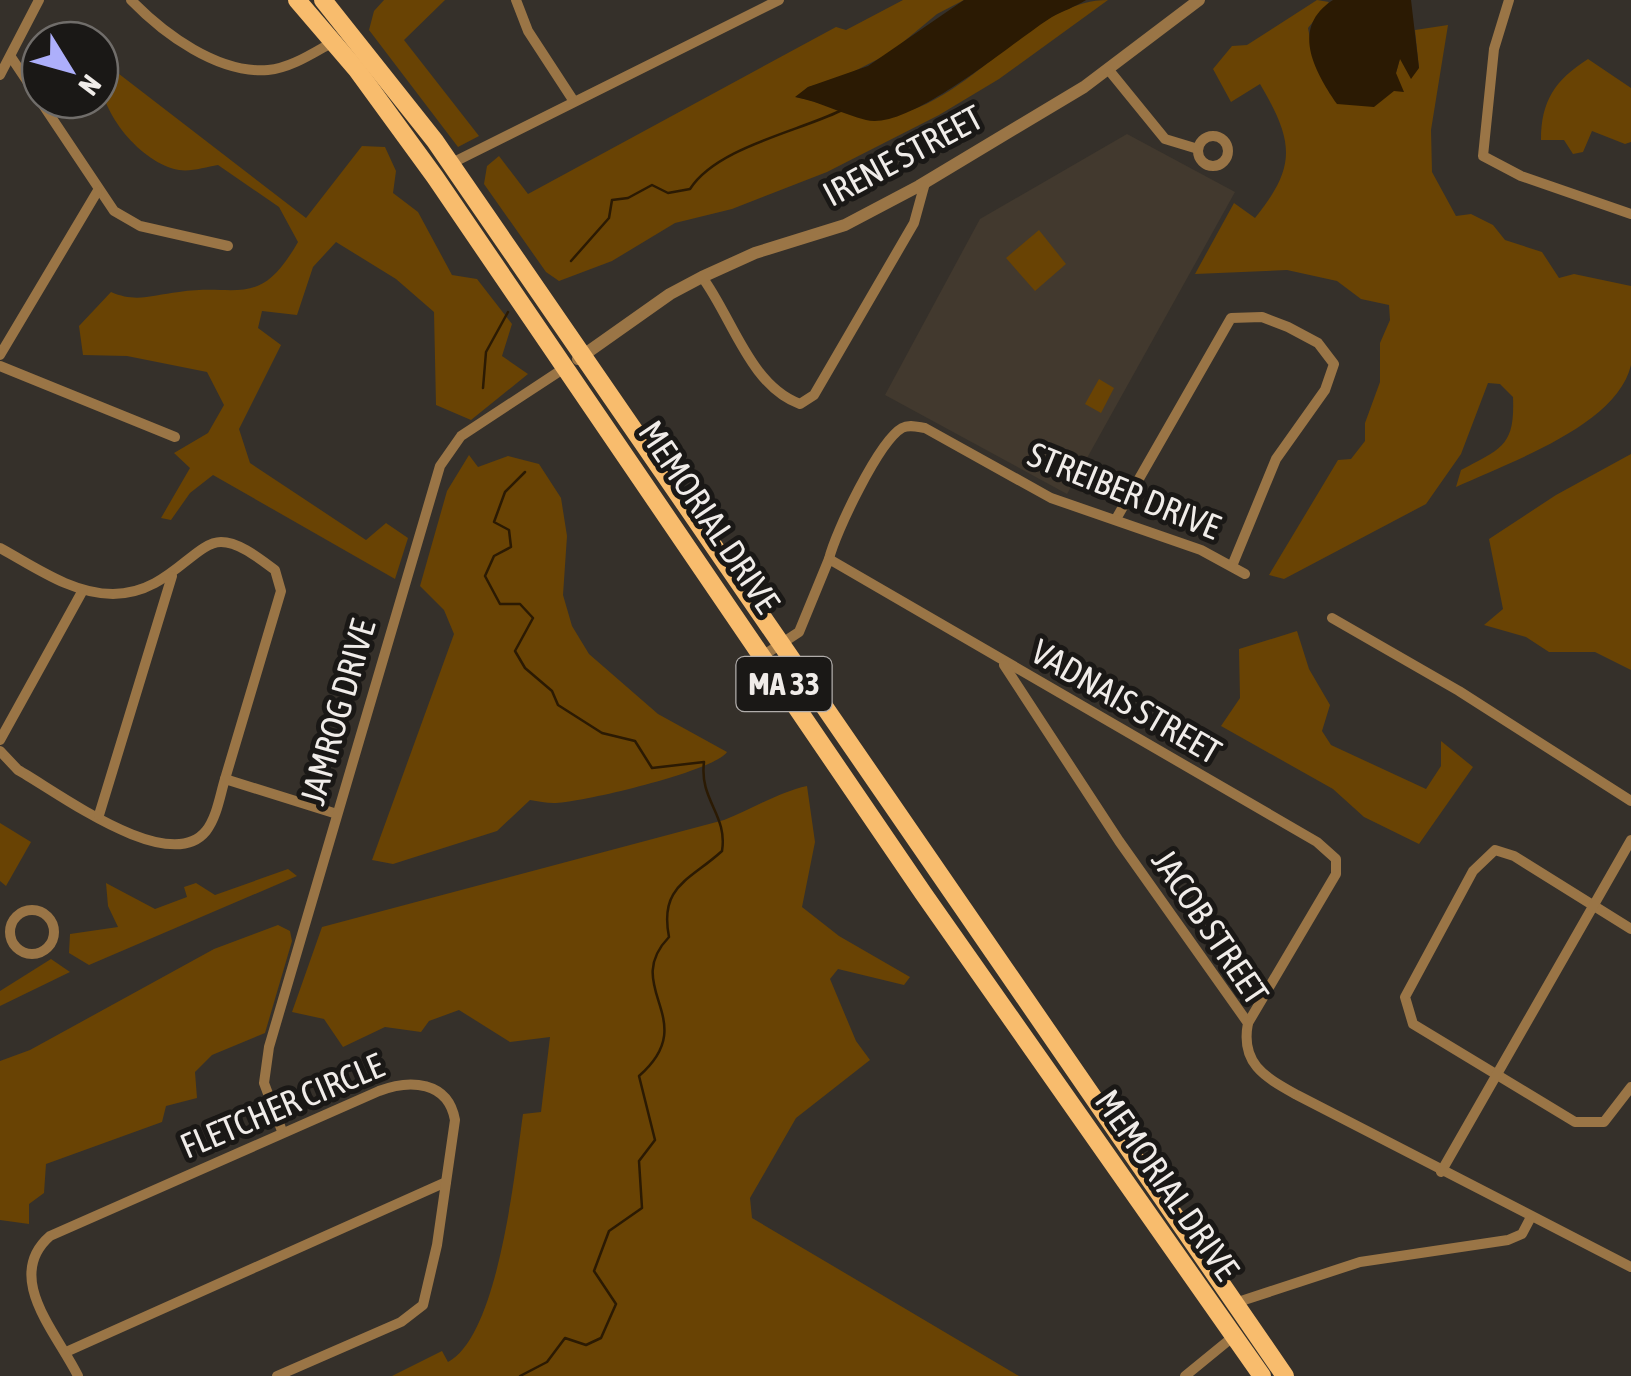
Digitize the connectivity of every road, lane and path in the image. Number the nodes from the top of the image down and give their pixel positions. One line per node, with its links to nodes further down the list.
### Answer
1 (40, 0): 10 (street)
2 (131, 0): 9 (street)
3 (296, 0): 9 (main road, MEMORIAL DRIVE / MA 33)
4 (322, 0): 15 (main road, MEMORIAL DRIVE / MA 33)
5 (516, 0): 13 (street)
6 (778, 0): 13 (street)
7 (1200, 0): 11 (street, IRENE STREET)
8 (1509, 0): 18 (street)
9 (334, 41): 22 (main road, MEMORIAL DRIVE / MA 33)
10 (11, 56): 12 (street); 17 (street)
11 (1108, 69): 14 (street); 16 (street, IRENE STREET)
12 (0, 75)
13 (573, 100): 15 (street)
14 (1198, 149)
15 (450, 164): 22 (main road, MEMORIAL DRIVE / MA 33)
16 (924, 183): 20 (street, IRENE STREET); 20 (street)
17 (97, 192): 19 (street); 21 (street)
18 (1631, 214)
19 (228, 246)
20 (702, 277): 22 (street, IRENE STREET)
21 (0, 356)
22 (575, 361): 33 (main road, MEMORIAL DRIVE / MA 33); 34 (main road, MEMORIAL DRIVE / MA 33); 40 (street, JAMROG DRIVE)
23 (0, 366): 24 (street)
24 (175, 437)
25 (1116, 519): 27 (street, STREIBER DRIVE); 28 (street, STREIBER DRIVE); 28 (street)
26 (0, 548): 31 (street)
27 (829, 560): 33 (street); 35 (street, VADNAIS STREET)
28 (1232, 566): 29 (street, STREIBER DRIVE)
29 (1244, 574)
30 (172, 576): 31 (street); 38 (street); 41 (street)
31 (83, 590): 36 (street)
32 (1332, 618): 39 (street)
33 (781, 644): 34 (street); 49 (main road, MEMORIAL DRIVE / MA 33)
34 (764, 655): 50 (main road, MEMORIAL DRIVE / MA 33)
35 (1004, 665): 46 (street, JACOB STREET); 46 (street, VADNAIS STREET)
36 (0, 740)
37 (0, 751): 41 (street)
38 (225, 779): 40 (street); 41 (street)
39 (1631, 801)
40 (337, 814): 51 (street, JAMROG DRIVE)
41 (99, 816)
42 (1631, 840): 43 (street)
43 (1593, 906): 45 (street); 47 (street); 47 (street)
44 (5, 926): 44 (street)
45 (1631, 929)
46 (1248, 1023): 52 (street, JACOB STREET)
47 (1497, 1077): 48 (street); 52 (street)
48 (1631, 1086)
49 (1094, 1098): 50 (main road); 56 (main road, MEMORIAL DRIVE / MA 33)
50 (1077, 1114): 57 (main road, MEMORIAL DRIVE / MA 33)
51 (282, 1131): 53 (street, FLETCHER CIRCLE); 58 (street, FLETCHER CIRCLE)
52 (1441, 1172): 54 (street, JACOB STREET)
53 (446, 1182): 58 (street); 60 (street, FLETCHER CIRCLE)
54 (1532, 1217): 55 (street, JACOB STREET); 56 (street)
55 (1631, 1267)
56 (1235, 1303): 63 (main road, MEMORIAL DRIVE / MA 33)
57 (1234, 1336): 61 (street); 62 (main road, MEMORIAL DRIVE / MA 33)
58 (66, 1352): 59 (street, FLETCHER CIRCLE)
59 (78, 1376)
60 (278, 1376)
61 (1185, 1376)
62 (1262, 1376)
63 (1286, 1376)

